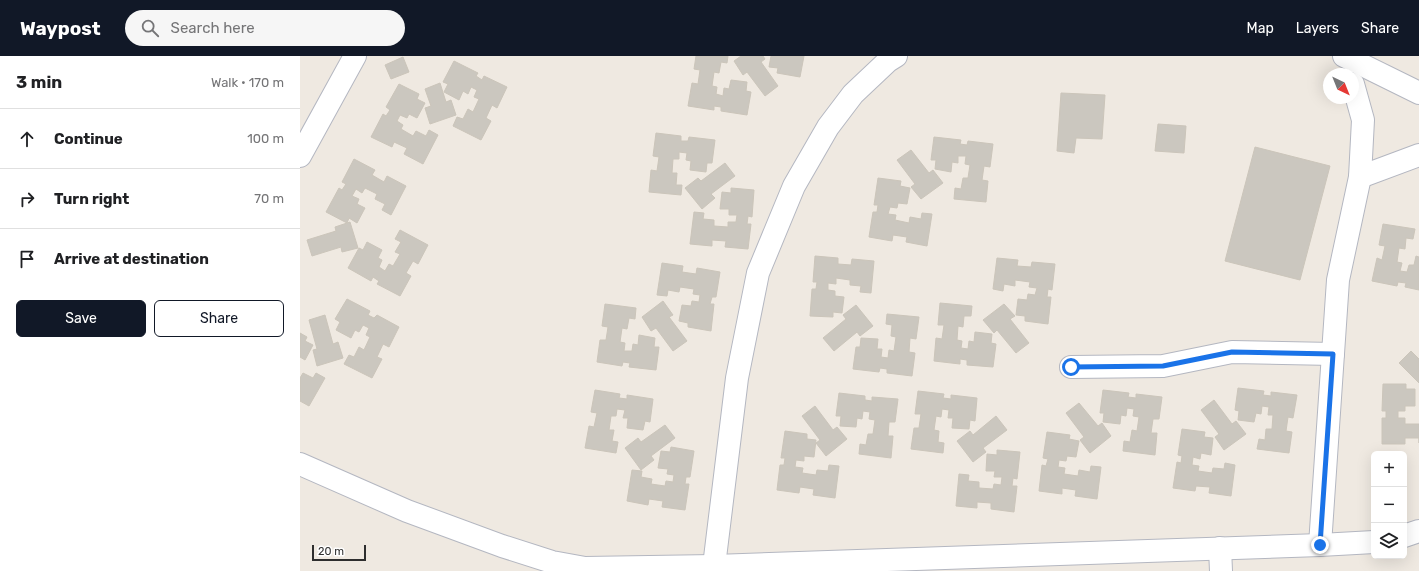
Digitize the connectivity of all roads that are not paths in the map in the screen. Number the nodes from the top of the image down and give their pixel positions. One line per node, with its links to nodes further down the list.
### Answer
1 (355, 56): 8 (street)
2 (896, 56): 18 (street)
3 (1345, 56): 4 (street); 5 (street)
4 (1348, 68)
5 (1419, 93)
6 (1359, 104): 9 (street)
7 (1419, 154): 9 (street)
8 (300, 156)
9 (1360, 177): 10 (street)
10 (1333, 354): 11 (street); 16 (street)
11 (1071, 367)
12 (300, 464): 18 (street)
13 (1419, 531): 14 (street)
14 (1407, 535)
15 (1371, 542): 16 (street)
16 (1320, 545): 17 (street)
17 (1220, 548): 18 (street); 19 (street)
18 (714, 566)
19 (1221, 571)

